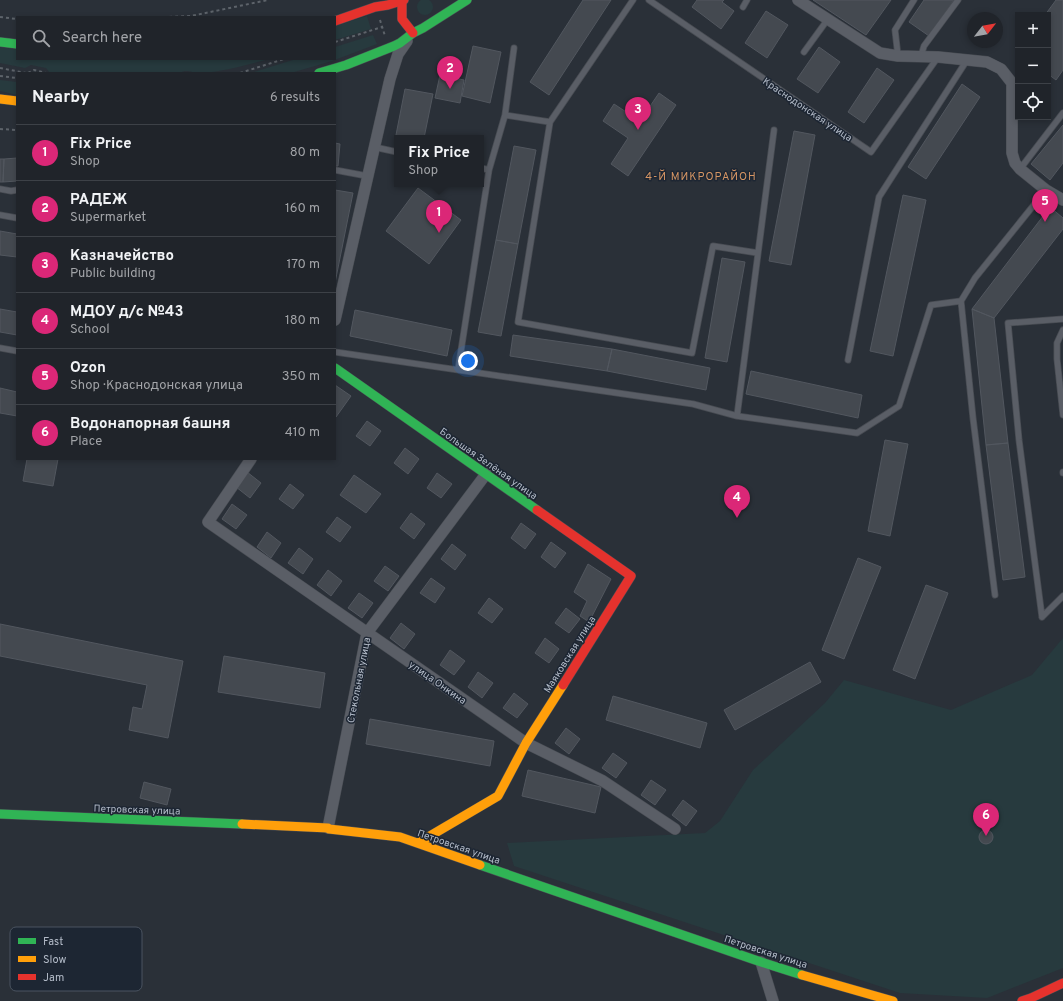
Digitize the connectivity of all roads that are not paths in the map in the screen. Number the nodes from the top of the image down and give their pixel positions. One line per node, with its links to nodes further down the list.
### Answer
1 (403, 0): 13 (street); 14 (street)
2 (468, 0): 11 (street)
3 (632, 0): 28 (lane)
4 (649, 0): 21 (lane, Краснодонская улица)
5 (747, 0): 10 (lane)
6 (798, 0): 12 (street)
7 (914, 0): 19 (lane)
8 (958, 0): 20 (lane)
9 (443, 5): 11 (street)
10 (743, 7)
11 (444, 15): 14 (street)
12 (828, 19): 18 (lane); 19 (street)
13 (336, 21)
14 (412, 33): 23 (street); 30 (street)
15 (0, 42): 16 (street)
16 (16, 44)
17 (514, 48): 27 (lane)
18 (804, 52)
19 (898, 56): 20 (street)
20 (921, 56): 21 (street)
21 (938, 57): 22 (street)
22 (967, 60): 33 (street); 51 (lane)
23 (322, 72)
24 (0, 99): 25 (street)
25 (16, 101)
26 (1063, 113): 33 (lane)
27 (505, 115): 28 (lane); 35 (lane)
28 (550, 122): 43 (lane)
29 (774, 130): 43 (lane)
30 (374, 147): 31 (lane); 36 (street)
31 (394, 151)
32 (484, 169): 35 (lane)
33 (1020, 169): 39 (street)
34 (336, 170): 36 (lane)
35 (489, 170): 53 (lane)
36 (367, 176): 45 (street)
37 (0, 189): 38 (lane)
38 (16, 190)
39 (1046, 190): 40 (street); 44 (lane)
40 (1063, 200)
41 (0, 215): 42 (lane)
42 (16, 218)
43 (758, 253): 55 (lane)
44 (961, 301): 55 (lane); 59 (lane)
45 (336, 316)
46 (1063, 319): 60 (lane)
47 (1063, 330): 54 (lane)
48 (0, 348): 49 (lane)
49 (16, 351)
50 (336, 352): 53 (lane)
51 (848, 360)
52 (336, 369): 57 (street, Большая Зелёная улица)
53 (458, 370): 55 (lane)
54 (1063, 415)
55 (737, 416)
56 (250, 460): 61 (street, улица Онкина)
57 (486, 474): 58 (street, Большая Зелёная улица); 61 (street, Стекольная улица)
58 (631, 576): 62 (street, Маяковская улица)
59 (995, 595)
60 (1063, 596)
61 (368, 633): 62 (street, улица Онкина); 64 (street, Стекольная улица)
62 (526, 743): 65 (street, улица Онкина); 66 (street, Маяковская улица)
63 (0, 814): 64 (street, Петровская улица)
64 (328, 828): 66 (street, Петровская улица)
65 (675, 829)
66 (418, 843): 67 (street, Петровская улица)
67 (762, 962): 69 (street); 70 (street, Петровская улица)
68 (1063, 983): 71 (street)
69 (773, 1001)
70 (893, 1001)
71 (1022, 1001)

